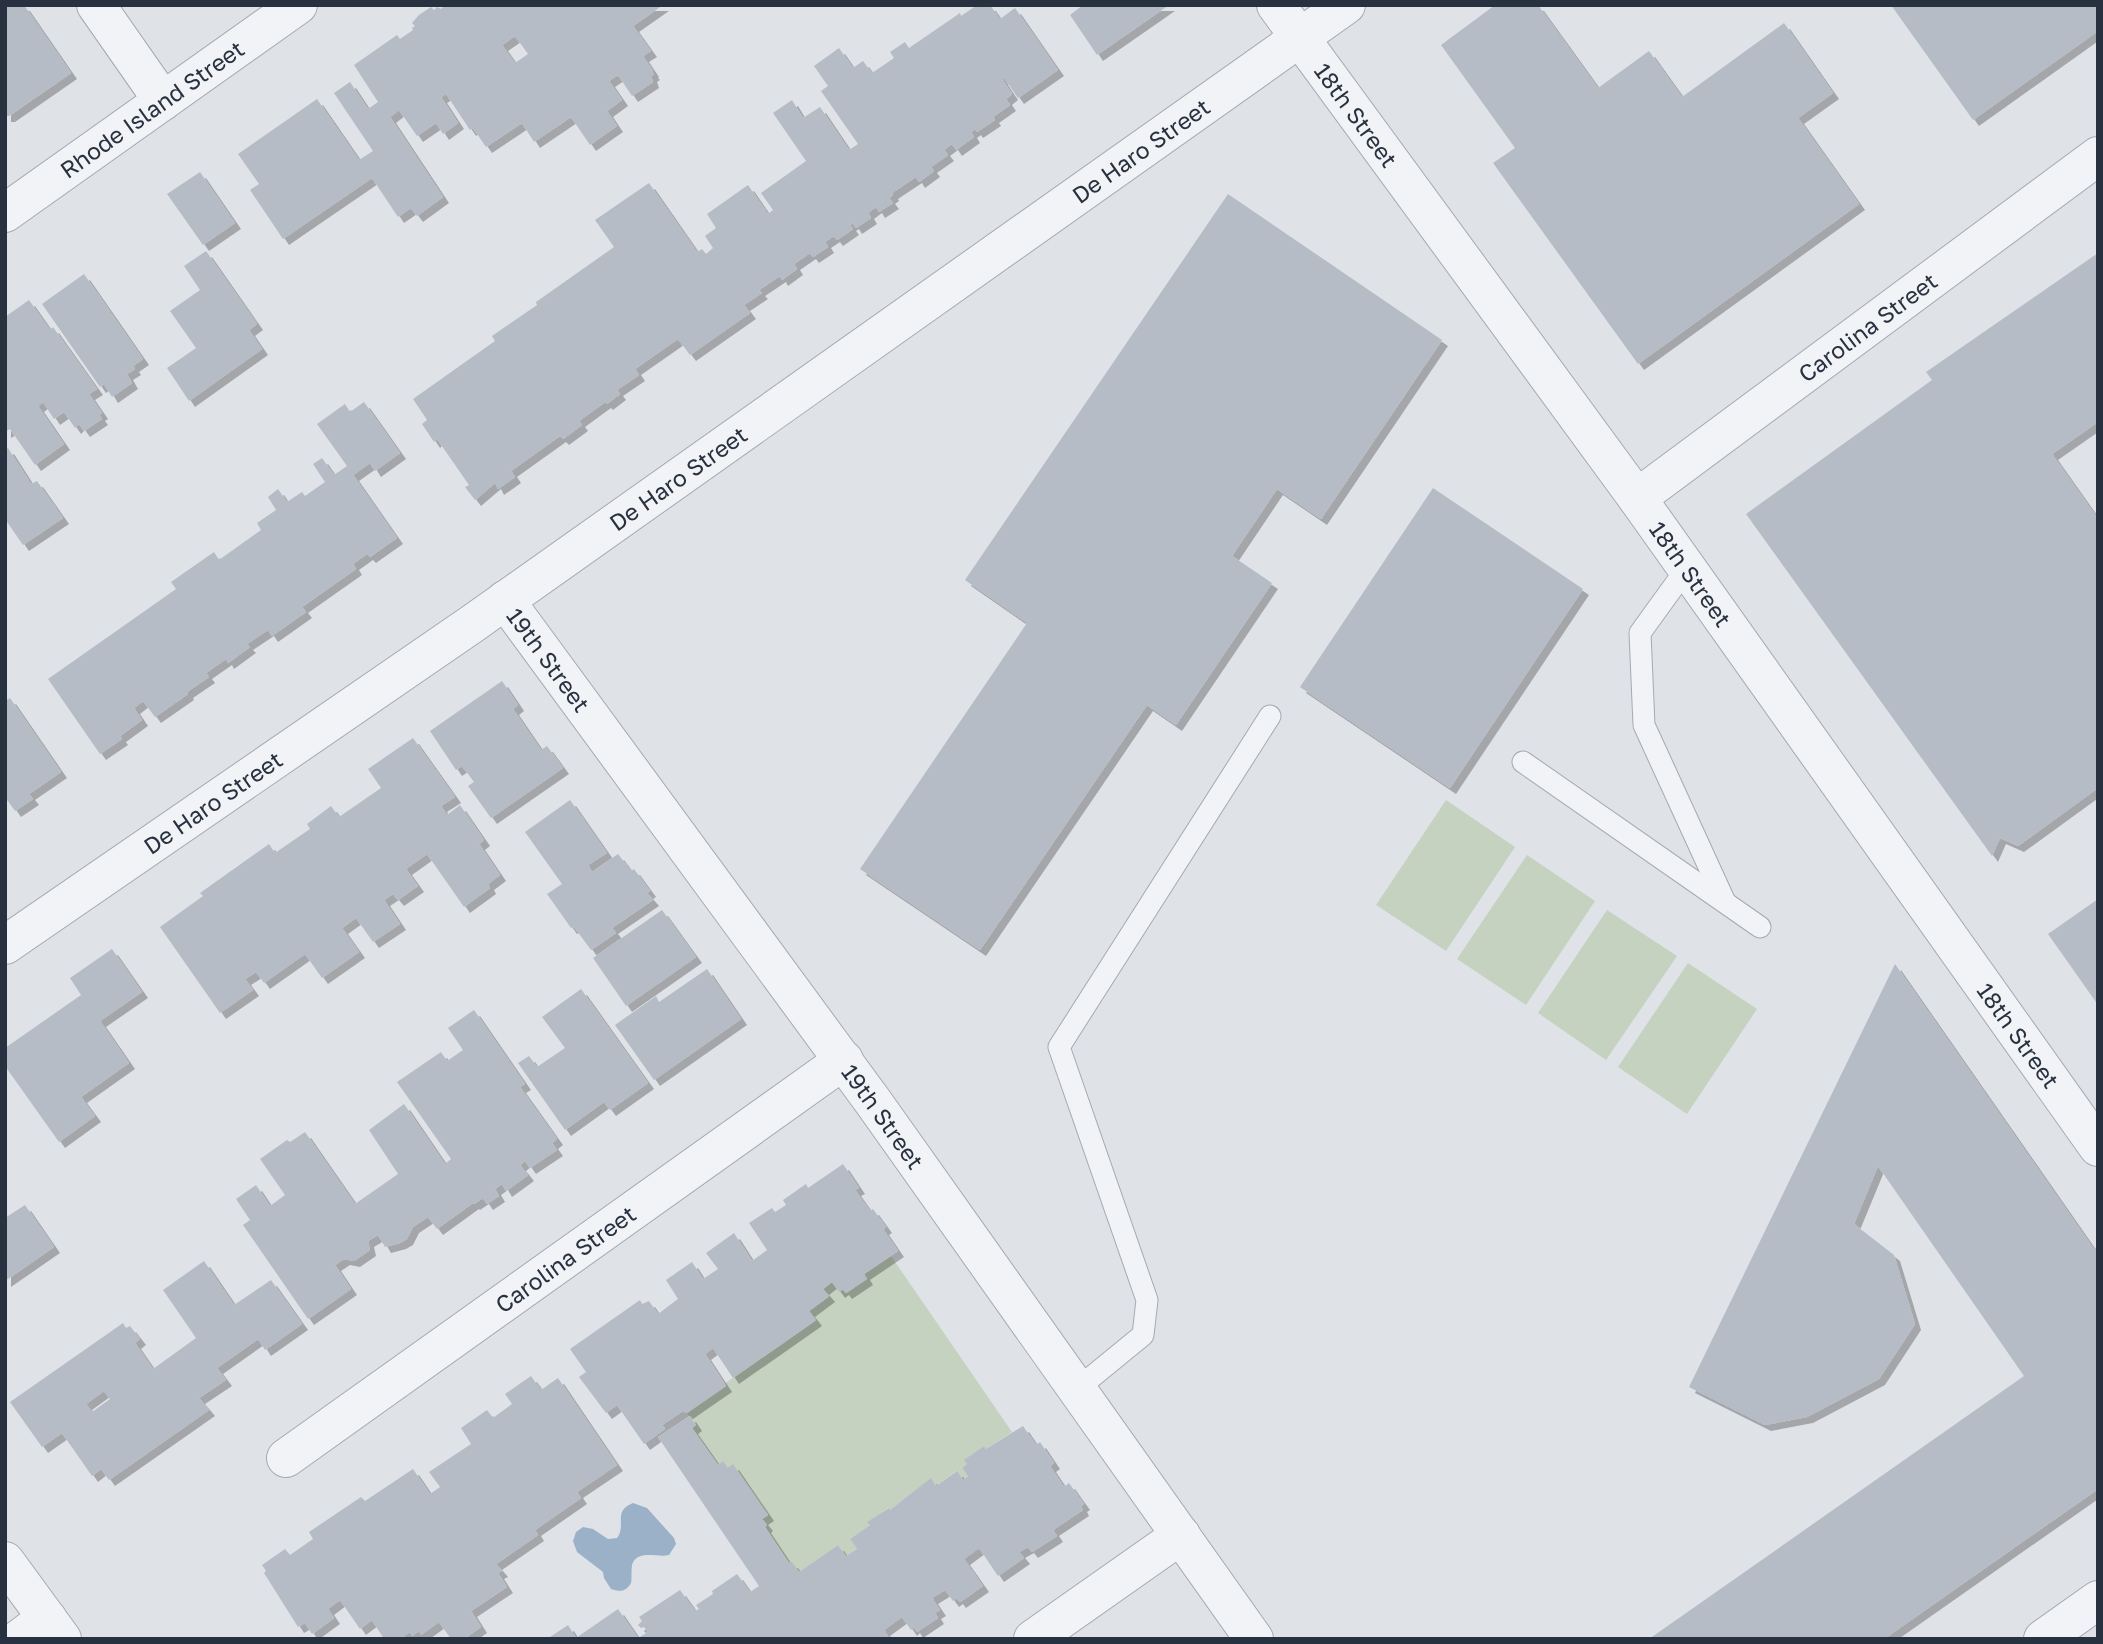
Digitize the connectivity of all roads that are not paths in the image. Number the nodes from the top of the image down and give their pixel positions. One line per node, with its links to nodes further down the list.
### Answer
1 (96, 5): 6 (street)
2 (298, 5): 6 (street, Rhode Island Street)
3 (1276, 5): 5 (street, 18th Street)
4 (1346, 5): 5 (street, De Haro Street)
5 (1299, 38): 9 (street, 18th Street); 11 (street, De Haro Street)
6 (163, 101): 8 (street, Rhode Island Street)
7 (2098, 156): 9 (street, Carolina Street)
8 (5, 212)
9 (1637, 498): 10 (street, 18th Street)
10 (1687, 568): 14 (lane); 18 (street, 18th Street)
11 (505, 600): 16 (street, De Haro Street); 17 (street, 19th Street)
12 (1270, 716): 19 (lane)
13 (1523, 762): 14 (lane)
14 (1725, 902): 15 (lane)
15 (1760, 927)
16 (5, 945)
17 (844, 1060): 19 (street, 19th Street); 20 (street, Carolina Street)
18 (2098, 1147)
19 (1077, 1389): 21 (street, 19th Street)
20 (286, 1458)
21 (1181, 1535): 25 (street); 26 (street, 19th Street)
22 (5, 1560): 24 (street)
23 (2098, 1600): 27 (street)
24 (43, 1632)
25 (1033, 1639)
26 (1254, 1639)
27 (2043, 1639)

